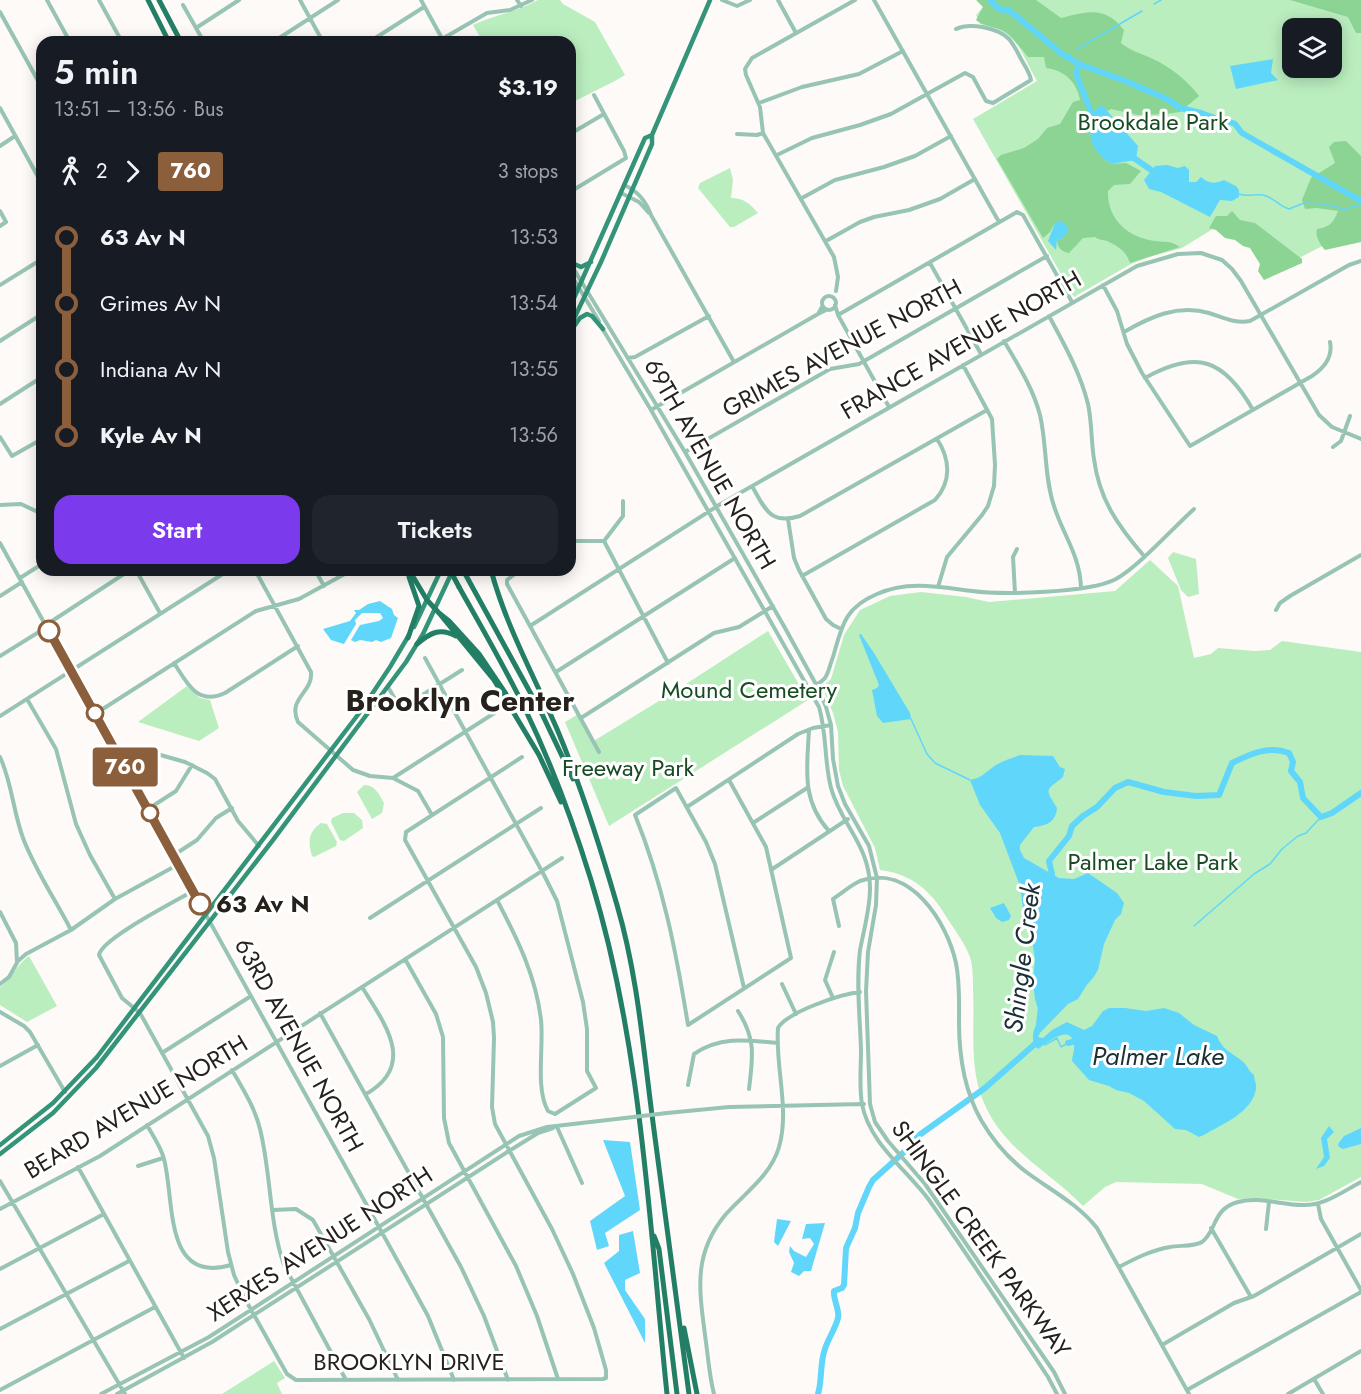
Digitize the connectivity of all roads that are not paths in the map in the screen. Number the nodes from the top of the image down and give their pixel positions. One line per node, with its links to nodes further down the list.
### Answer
1 (47, 0): 25 (street)
2 (99, 0): 26 (street)
3 (148, 0): 27 (highway)
4 (159, 0): 28 (highway)
5 (239, 0): 22 (street)
6 (300, 0): 21 (street)
7 (338, 0): 21 (street)
8 (420, 0): 19 (street)
9 (517, 0): 18 (street)
10 (532, 0): 18 (street)
11 (710, 0): 45 (main road)
12 (722, 0): 13 (street)
13 (750, 0)
14 (778, 0): 24 (street)
15 (855, 0): 24 (street)
16 (874, 0): 35 (street)
17 (183, 5): 22 (street)
18 (521, 6): 34 (street)
19 (424, 7): 32 (street); 33 (street)
20 (0, 12): 36 (street)
21 (310, 18): 30 (street); 31 (street)
22 (196, 28): 29 (street)
23 (956, 29): 37 (street)
24 (796, 33): 39 (street)
25 (67, 36)
26 (119, 36)
27 (166, 36)
28 (178, 36)
29 (201, 36)
30 (282, 36)
31 (320, 36)
32 (378, 36)
33 (441, 36)
34 (450, 36)
35 (903, 51): 37 (street); 39 (street)
36 (36, 77)
37 (927, 94): 47 (street); 49 (street)
38 (594, 95): 41 (street)
39 (759, 103): 43 (street)
40 (0, 108): 46 (street)
41 (604, 114): 42 (street); 53 (street)
42 (576, 130)
43 (763, 133): 44 (street); 49 (street)
44 (737, 134)
45 (652, 135): 52 (main road); 54 (main road)
46 (15, 136): 48 (street); 50 (street)
47 (951, 136): 51 (street); 57 (street)
48 (0, 146)
49 (777, 155): 57 (street)
50 (36, 173)
51 (975, 179): 60 (street); 62 (street)
52 (624, 185): 54 (street); 55 (main road)
53 (576, 188)
54 (633, 189): 56 (main road); 59 (street)
55 (621, 193): 56 (street); 66 (main road)
56 (629, 197): 59 (street); 75 (main road)
57 (802, 198): 62 (street)
58 (0, 211): 61 (street)
59 (651, 215): 84 (street)
60 (999, 222): 63 (street); 67 (street)
61 (0, 226)
62 (826, 241): 78 (street)
63 (1047, 256): 79 (street); 81 (street, GRIMES AVENUE NORTH)
64 (1361, 261): 86 (street)
65 (36, 262): 72 (street)
66 (591, 262): 68 (main road); 70 (main road)
67 (930, 263): 81 (street); 83 (street)
68 (576, 266)
69 (576, 272): 70 (street, 69TH AVENUE NORTH)
70 (582, 283): 74 (main road); 75 (street, 69TH AVENUE NORTH)
71 (576, 284): 74 (street, 69TH AVENUE NORTH)
72 (0, 285)
73 (1103, 285): 79 (street, FRANCE AVENUE NORTH); 86 (street, FRANCE AVENUE NORTH); 90 (street)
74 (579, 289): 76 (main road); 77 (street, 69TH AVENUE NORTH)
75 (587, 291): 77 (main road); 95 (street, 69TH AVENUE NORTH)
76 (576, 295)
77 (584, 297): 82 (main road); 89 (street, 69TH AVENUE NORTH)
78 (833, 300): 80 (street); 80 (street); 83 (street)
79 (1072, 302): 85 (street, FRANCE AVENUE NORTH)
80 (827, 308): 83 (street); 96 (street)
81 (955, 310): 94 (street); 97 (street, GRIMES AVENUE NORTH)
82 (576, 315)
83 (838, 315): 97 (street)
84 (708, 316): 95 (street); 96 (street)
85 (1049, 316): 92 (street, FRANCE AVENUE NORTH); 129 (street)
86 (1261, 316): 90 (street); 101 (street)
87 (36, 318): 91 (street)
88 (576, 322): 89 (main road)
89 (603, 330): 105 (street, 69TH AVENUE NORTH)
90 (1124, 332): 99 (street)
91 (0, 341)
92 (1005, 341): 94 (street, FRANCE AVENUE NORTH); 151 (street)
93 (1330, 342): 101 (street)
94 (981, 354): 98 (street, FRANCE AVENUE NORTH)
95 (628, 358): 103 (street, 69TH AVENUE NORTH)
96 (734, 362): 103 (street)
97 (864, 362): 104 (street); 115 (street, GRIMES AVENUE NORTH)
98 (963, 365): 104 (street, FRANCE AVENUE NORTH); 106 (street)
99 (1145, 378): 107 (street); 107 (street)
100 (36, 381): 102 (street)
101 (1300, 384): 107 (street); 109 (street)
102 (0, 404)
103 (657, 407): 105 (street); 115 (street, 69TH AVENUE NORTH)
104 (889, 407): 116 (street, FRANCE AVENUE NORTH)
105 (651, 410): 122 (street, 69TH AVENUE NORTH)
106 (987, 410): 111 (street); 150 (street)
107 (1253, 410)
108 (1350, 416): 109 (street)
109 (1345, 433): 112 (street); 114 (street)
110 (0, 437): 113 (street)
111 (937, 439): 123 (street); 147 (street)
112 (1361, 439)
113 (36, 442)
114 (1333, 447)
115 (685, 452): 119 (street, 69TH AVENUE NORTH)
116 (752, 486): 119 (street, FRANCE AVENUE NORTH); 123 (street)
117 (623, 501): 125 (street)
118 (0, 505): 121 (street)
119 (716, 507): 122 (street, FRANCE AVENUE NORTH); 156 (street, 69TH AVENUE NORTH)
120 (1194, 509): 129 (street)
121 (36, 511)
122 (708, 512): 130 (street, 69TH AVENUE NORTH); 132 (street)
123 (788, 519): 147 (street)
124 (576, 541): 125 (street)
125 (604, 541): 132 (street)
126 (0, 543): 148 (street, 63RD AVENUE NORTH)
127 (1017, 549): 152 (street)
128 (1361, 555): 157 (street)
129 (1144, 556): 151 (street)
130 (735, 558): 159 (street, 69TH AVENUE NORTH); 161 (street)
131 (36, 569): 148 (street)
132 (618, 570): 161 (street); 163 (street)
133 (121, 576): 162 (street)
134 (138, 576): 160 (street)
135 (219, 576): 160 (street)
136 (258, 576): 155 (street)
137 (319, 576): 149 (street)
138 (341, 576): 149 (street)
139 (410, 576): 165 (highway)
140 (412, 576): 154 (highway)
141 (438, 576): 154 (main road)
142 (449, 576): 158 (main road)
143 (454, 576): 211 (highway, bridge)
144 (466, 576): 212 (highway)
145 (493, 576): 212 (highway)
146 (512, 576): 163 (street)
147 (802, 576): 164 (street)
148 (21, 580): 153 (street); 162 (street, 63RD AVENUE NORTH)
149 (324, 585): 155 (street)
150 (938, 587): 152 (street); 164 (street)
151 (1081, 588): 152 (street)
152 (1015, 592)
153 (0, 596)
154 (427, 600): 158 (highway); 165 (main road)
155 (275, 605): 168 (street); 171 (street)
156 (773, 606): 159 (street); 177 (street, 69TH AVENUE NORTH)
157 (1276, 610)
158 (437, 611): 166 (highway); 167 (main road); 181 (highway)
159 (765, 611): 172 (street); 179 (street, 69TH AVENUE NORTH)
160 (160, 613): 174 (street)
161 (643, 616): 172 (street); 175 (street)
162 (46, 626): 169 (street); 174 (street, 63RD AVENUE NORTH)
163 (530, 626): 175 (street)
164 (842, 629): 177 (street)
165 (408, 638): 190 (main road)
166 (462, 641): 167 (highway); 181 (highway)
167 (417, 644): 178 (main road)
168 (298, 646): 171 (street); 190 (street)
169 (0, 656)
170 (425, 658): 176 (street)
171 (174, 663): 183 (street)
172 (668, 663): 185 (street)
173 (462, 670): 176 (street)
174 (71, 671): 180 (street); 183 (street, 63RD AVENUE NORTH)
175 (555, 672): 185 (street)
176 (440, 685): 178 (street); 189 (street)
177 (816, 685): 179 (street); 186 (street, SHINGLE CREEK PARKWAY)
178 (388, 687): 192 (main road)
179 (810, 688): 187 (street, SHINGLE CREEK PARKWAY)
180 (27, 699): 184 (street); 223 (street)
181 (510, 706): 211 (highway)
182 (496, 712): 189 (street)
183 (95, 714): 195 (street, 63RD AVENUE NORTH)
184 (0, 716)
185 (581, 718): 191 (street)
186 (831, 725): 187 (street); 206 (street, SHINGLE CREEK PARKWAY)
187 (825, 726): 188 (street); 207 (street, SHINGLE CREEK PARKWAY)
188 (809, 730): 199 (street); 200 (street)
189 (465, 731): 197 (street); 198 (street)
190 (331, 751): 192 (street); 213 (main road)
191 (599, 752)
192 (336, 756): 197 (street); 228 (main road)
193 (0, 757): 231 (street)
194 (522, 757): 198 (street)
195 (122, 762): 196 (street); 204 (street, 63RD AVENUE NORTH)
196 (192, 765): 202 (street); 204 (street)
197 (393, 778): 205 (street)
198 (491, 778): 205 (street); 209 (street)
199 (729, 780): 201 (street); 208 (street)
200 (807, 788): 208 (street); 210 (street)
201 (687, 807): 238 (street); 238 (street)
202 (232, 808): 213 (street); 214 (street)
203 (541, 808): 209 (street)
204 (148, 809): 214 (street, 63RD AVENUE NORTH)
205 (432, 815): 221 (street)
206 (852, 816): 207 (street); 219 (street, SHINGLE CREEK PARKWAY)
207 (846, 820): 210 (street); 220 (street, SHINGLE CREEK PARKWAY)
208 (753, 823): 217 (street)
209 (516, 824): 218 (street); 221 (street)
210 (829, 831): 217 (street)
211 (576, 834): 287 (highway)
212 (596, 836): 301 (highway)
213 (259, 846): 226 (main road)
214 (174, 855): 216 (street, 63RD AVENUE NORTH)
215 (562, 858): 218 (street, BEARD AVENUE NORTH)
216 (178, 864): 222 (street, 63RD AVENUE NORTH); 223 (street)
217 (771, 870): 238 (street)
218 (542, 871): 224 (street, BEARD AVENUE NORTH); 224 (street)
219 (877, 878): 220 (street); 239 (street, SHINGLE CREEK PARKWAY); 299 (street)
220 (870, 879): 229 (street); 240 (street, SHINGLE CREEK PARKWAY)
221 (428, 882): 227 (street); 230 (street)
222 (193, 891): 226 (street, 63RD AVENUE NORTH); 243 (street, BROOKLYN DRIVE)
223 (115, 899): 231 (street)
224 (497, 900): 230 (street, BEARD AVENUE NORTH)
225 (0, 912): 234 (street)
226 (206, 915): 228 (street, 63RD AVENUE NORTH); 243 (main road)
227 (370, 918)
228 (210, 921): 241 (street, 63RD AVENUE NORTH); 246 (main road)
229 (839, 926)
230 (454, 927): 233 (street, BEARD AVENUE NORTH); 268 (street)
231 (70, 930): 234 (street)
232 (834, 952): 242 (street)
233 (405, 959): 237 (street, BEARD AVENUE NORTH); 274 (street)
234 (16, 965): 235 (street)
235 (0, 984)
236 (782, 984): 248 (street)
237 (362, 987): 247 (street, BEARD AVENUE NORTH); 259 (street)
238 (744, 988)
239 (866, 991): 240 (street); 263 (street, SHINGLE CREEK PARKWAY)
240 (859, 992): 242 (street); 262 (street, SHINGLE CREEK PARKWAY)
241 (251, 996): 250 (street, 63RD AVENUE NORTH); 253 (street)
242 (832, 998): 248 (street)
243 (136, 1007): 246 (street, BROOKLYN DRIVE); 258 (main road)
244 (738, 1011): 249 (street)
245 (0, 1012): 252 (street)
246 (140, 1013): 253 (street, BROOKLYN DRIVE); 260 (main road)
247 (320, 1013): 250 (street, BEARD AVENUE NORTH); 259 (street)
248 (796, 1014): 251 (street)
249 (752, 1041): 251 (street); 256 (street); 257 (street)
250 (277, 1042): 255 (street, BEARD AVENUE NORTH); 288 (street, 63RD AVENUE NORTH)
251 (778, 1043): 264 (street)
252 (38, 1045): 254 (street); 258 (street)
253 (162, 1053): 261 (street, BROOKLYN DRIVE)
254 (0, 1066)
255 (232, 1070): 261 (street, BEARD AVENUE NORTH); 285 (street)
256 (688, 1085)
257 (749, 1089)
258 (65, 1092): 260 (street); 267 (main road)
259 (366, 1095): 279 (street)
260 (69, 1098): 270 (main road)
261 (188, 1099): 265 (street, BEARD AVENUE NORTH); 298 (street, BROOKLYN DRIVE)
262 (862, 1104): 263 (street, XERXES AVENUE NORTH); 264 (street, XERXES AVENUE NORTH); 333 (street, SHINGLE CREEK PARKWAY)
263 (870, 1104): 334 (street, SHINGLE CREEK PARKWAY)
264 (782, 1106): 266 (street, XERXES AVENUE NORTH, bridge); 332 (street)
265 (147, 1125): 271 (street); 273 (street, BEARD AVENUE NORTH)
266 (557, 1127): 268 (street, XERXES AVENUE NORTH); 269 (street, XERXES AVENUE NORTH); 278 (street)
267 (0, 1145)
268 (506, 1145): 269 (street); 274 (street, XERXES AVENUE NORTH)
269 (509, 1151): 275 (street, XERXES AVENUE NORTH); 317 (street, BROOKLYN DRIVE)
270 (0, 1154)
271 (164, 1158): 272 (street); 298 (street)
272 (138, 1166)
273 (78, 1167): 281 (street, BEARD AVENUE NORTH); 286 (street)
274 (464, 1172): 275 (street); 279 (street, XERXES AVENUE NORTH)
275 (468, 1178): 282 (street, XERXES AVENUE NORTH); 317 (street)
276 (0, 1181): 281 (street)
277 (1361, 1182): 283 (street)
278 (582, 1183)
279 (424, 1198): 282 (street); 288 (street, XERXES AVENUE NORTH)
280 (1269, 1202): 283 (street); 289 (street); 290 (street)
281 (12, 1203): 284 (street, BEARD AVENUE NORTH); 293 (street)
282 (427, 1204): 291 (street, XERXES AVENUE NORTH); 321 (street)
283 (1318, 1204): 294 (street)
284 (0, 1209)
285 (273, 1210): 295 (street); 302 (street)
286 (104, 1214): 293 (street); 296 (street)
287 (651, 1226): 328 (highway); 329 (highway)
288 (379, 1227): 291 (street, 63RD AVENUE NORTH); 295 (street, XERXES AVENUE NORTH)
289 (1211, 1228): 299 (street); 306 (street)
290 (1266, 1229)
291 (382, 1233): 297 (street, XERXES AVENUE NORTH); 320 (street, 63RD AVENUE NORTH)
292 (1361, 1234): 294 (street)
293 (40, 1248): 300 (street); 305 (street)
294 (1337, 1248): 304 (street); 306 (street)
295 (334, 1256): 297 (street); 302 (street, XERXES AVENUE NORTH)
296 (129, 1260): 305 (street); 307 (street)
297 (337, 1262): 303 (street, XERXES AVENUE NORTH); 319 (street)
298 (231, 1265): 308 (street, BROOKLYN DRIVE)
299 (1119, 1267): 312 (street)
300 (0, 1269)
301 (674, 1272): 330 (highway); 331 (highway)
302 (292, 1282): 303 (street); 308 (street, XERXES AVENUE NORTH)
303 (296, 1288): 309 (street, XERXES AVENUE NORTH); 318 (street)
304 (1361, 1291): 325 (street)
305 (67, 1294): 310 (street); 311 (street)
306 (1251, 1298): 312 (street)
307 (155, 1307): 311 (street); 314 (street)
308 (251, 1309): 309 (street, BROOKLYN DRIVE); 314 (street, XERXES AVENUE NORTH)
309 (255, 1315): 315 (street, XERXES AVENUE NORTH); 318 (street, BROOKLYN DRIVE)
310 (0, 1329)
311 (93, 1340): 322 (street); 323 (street)
312 (1162, 1345): 325 (street)
313 (1361, 1351): 316 (street)
314 (181, 1352): 315 (street); 322 (street, XERXES AVENUE NORTH)
315 (184, 1358): 324 (street, XERXES AVENUE NORTH)
316 (1314, 1378): 335 (street); 336 (street)
317 (558, 1379): 321 (street, BROOKLYN DRIVE)
318 (346, 1380): 319 (street, BROOKLYN DRIVE)
319 (398, 1380): 320 (street, BROOKLYN DRIVE)
320 (454, 1380): 321 (street, BROOKLYN DRIVE)
321 (508, 1380)
322 (119, 1385): 324 (street); 326 (street, XERXES AVENUE NORTH)
323 (0, 1390)
324 (124, 1392): 327 (street, XERXES AVENUE NORTH)
325 (1188, 1392)
326 (101, 1394)
327 (117, 1394)
328 (667, 1394)
329 (677, 1394)
330 (689, 1394)
331 (697, 1394)
332 (714, 1394)
333 (1057, 1394)
334 (1065, 1394)
335 (1288, 1394)
336 (1323, 1394)

